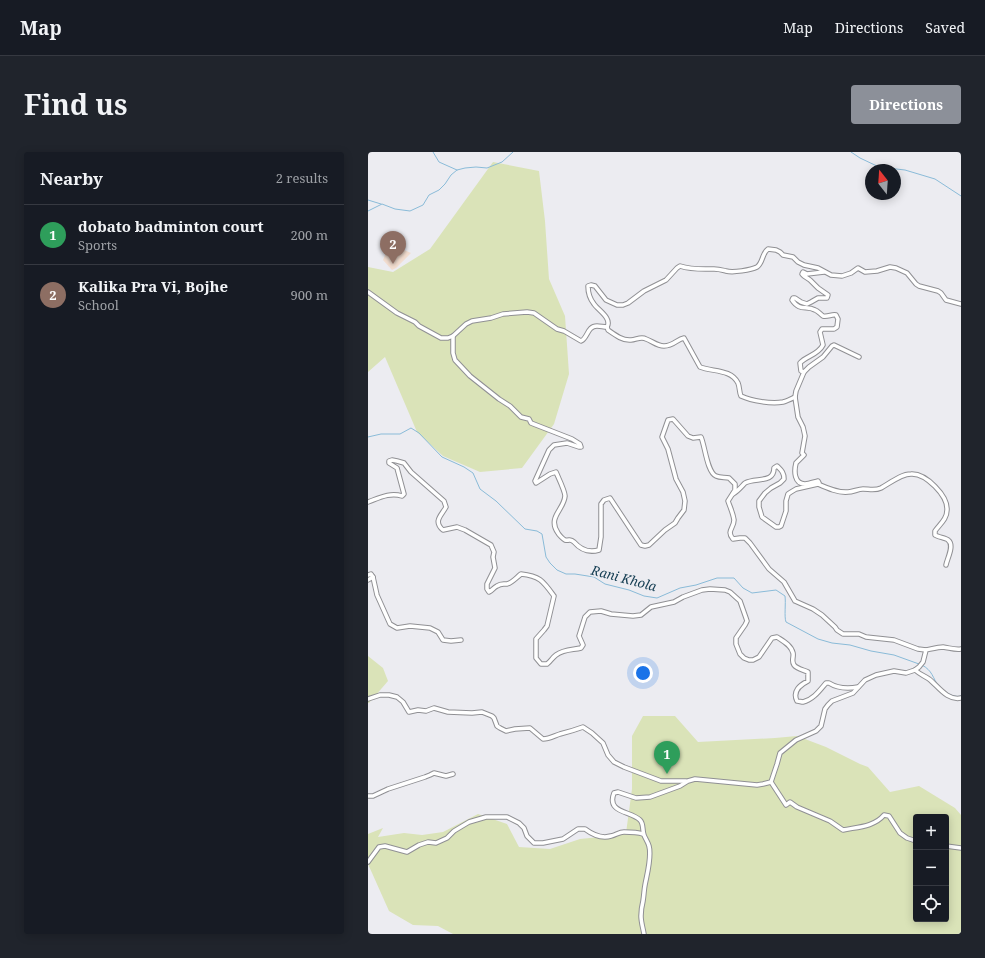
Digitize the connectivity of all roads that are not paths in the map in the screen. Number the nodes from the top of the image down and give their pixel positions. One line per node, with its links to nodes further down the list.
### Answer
1 (826, 272): 3 (street); 4 (street); 7 (street)
2 (368, 292): 5 (street)
3 (961, 304)
4 (607, 327): 5 (street); 8 (street)
5 (453, 336): 10 (street)
6 (859, 356): 7 (street)
7 (804, 372): 8 (street)
8 (795, 397): 9 (street)
9 (818, 484): 10 (street); 12 (street)
10 (732, 494): 18 (street)
11 (368, 502): 20 (street)
12 (946, 564)
13 (368, 574): 14 (street)
14 (373, 577): 15 (street); 16 (street)
15 (368, 580)
16 (461, 640)
17 (961, 649): 18 (street)
18 (926, 650): 19 (street)
19 (915, 670): 20 (street); 21 (street)
20 (858, 687): 25 (street)
21 (961, 698)
22 (368, 699): 24 (street)
23 (453, 774): 26 (street)
24 (688, 781): 25 (street); 27 (street)
25 (771, 782): 28 (street)
26 (368, 796)
27 (643, 834): 31 (street); 32 (street)
28 (913, 840)
29 (949, 846): 30 (street)
30 (961, 848)
31 (368, 862)
32 (644, 934)

